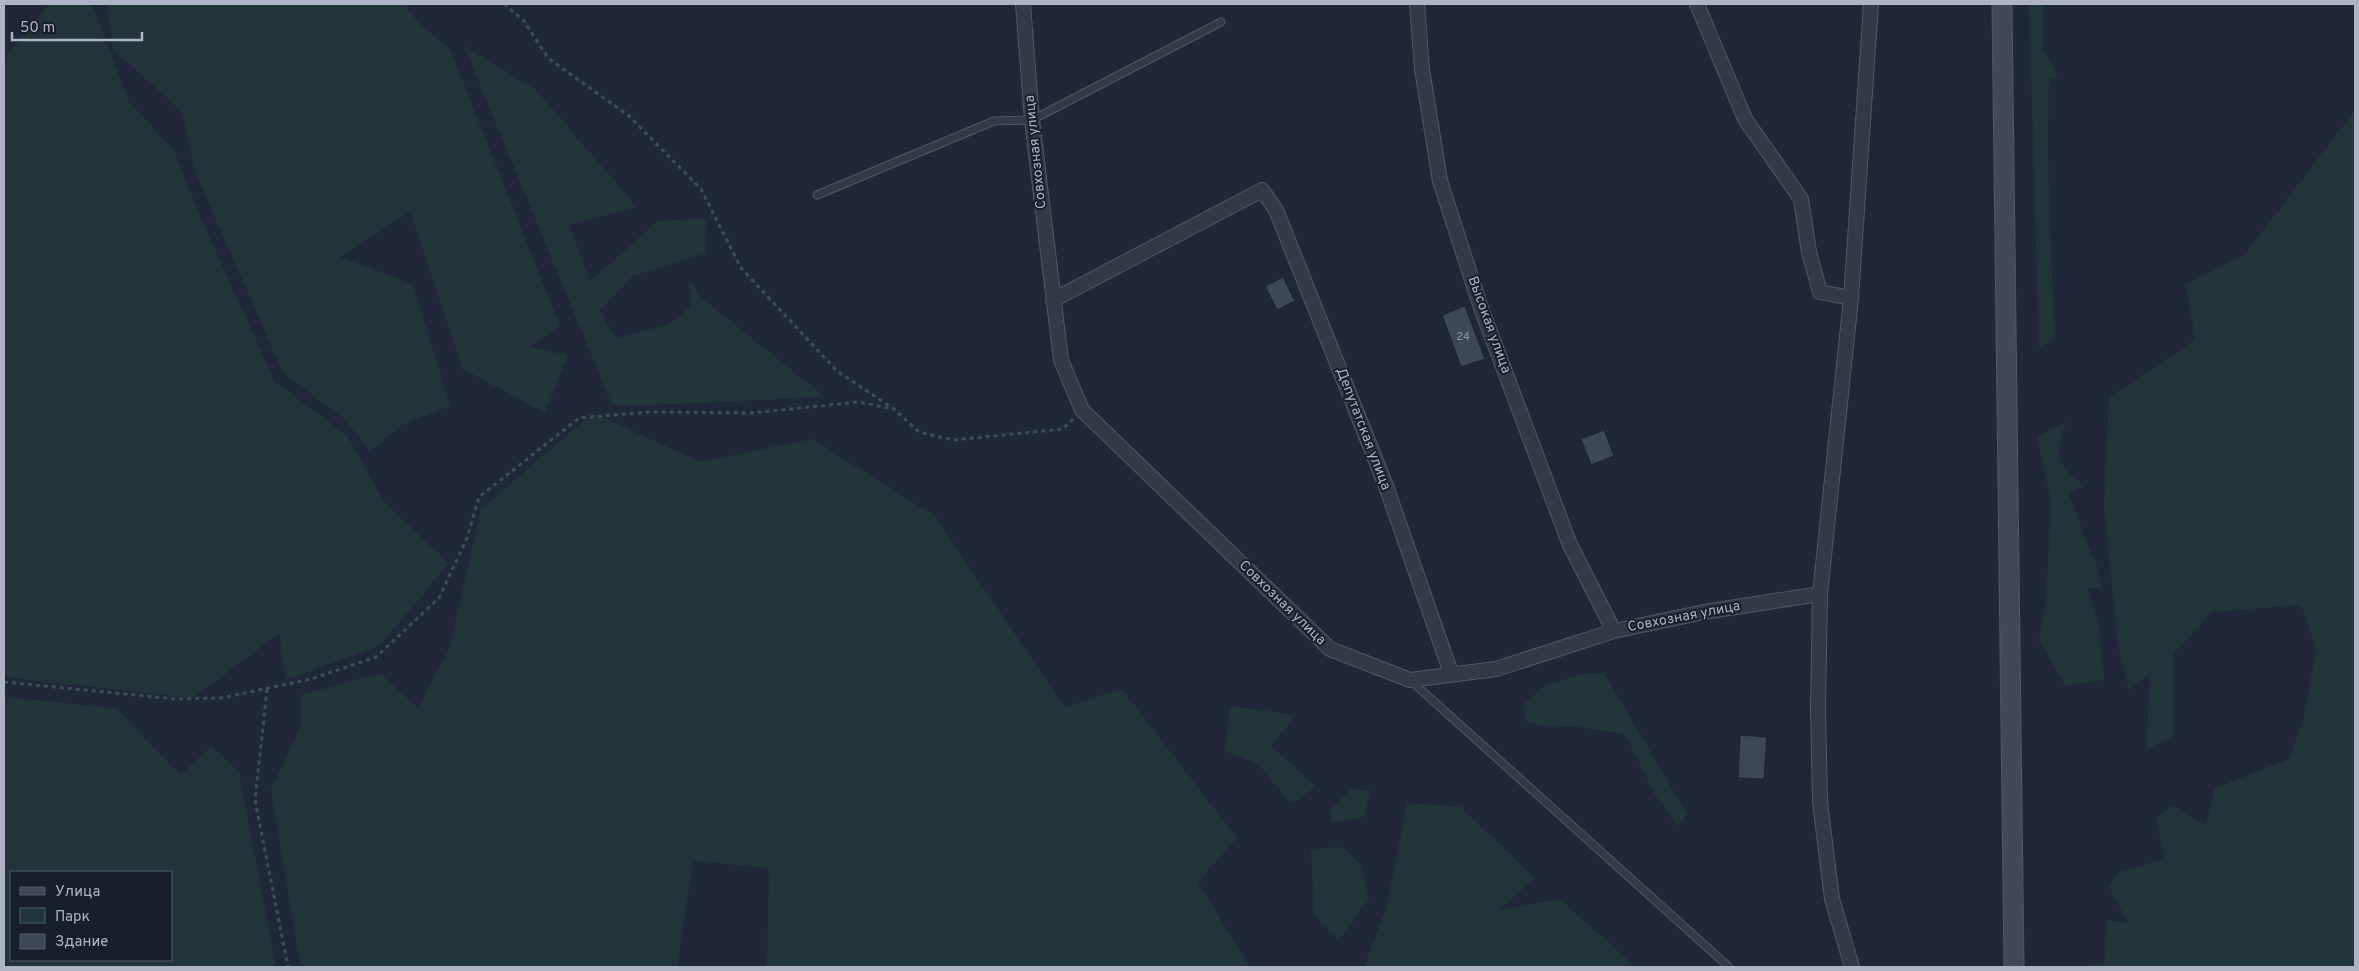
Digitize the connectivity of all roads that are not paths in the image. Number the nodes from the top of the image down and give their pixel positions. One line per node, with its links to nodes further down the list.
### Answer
1 (1023, 4): 7 (street, Совхозная улица)
2 (1417, 4): 12 (street, Высокая улица)
3 (1697, 4): 9 (street)
4 (1871, 4): 9 (street)
5 (2002, 4): 17 (street)
6 (1221, 22): 7 (lane)
7 (1032, 120): 8 (lane); 10 (street, Совхозная улица)
8 (817, 195)
9 (1852, 298): 11 (street)
10 (1054, 300): 13 (street, Депутатская улица); 14 (street, Совхозная улица)
11 (1820, 594): 12 (street, Совхозная улица); 16 (street)
12 (1614, 631): 13 (street, Совхозная улица)
13 (1451, 673): 14 (street, Совхозная улица)
14 (1410, 680): 15 (lane)
15 (1728, 967)
16 (1852, 967)
17 (2014, 967)

